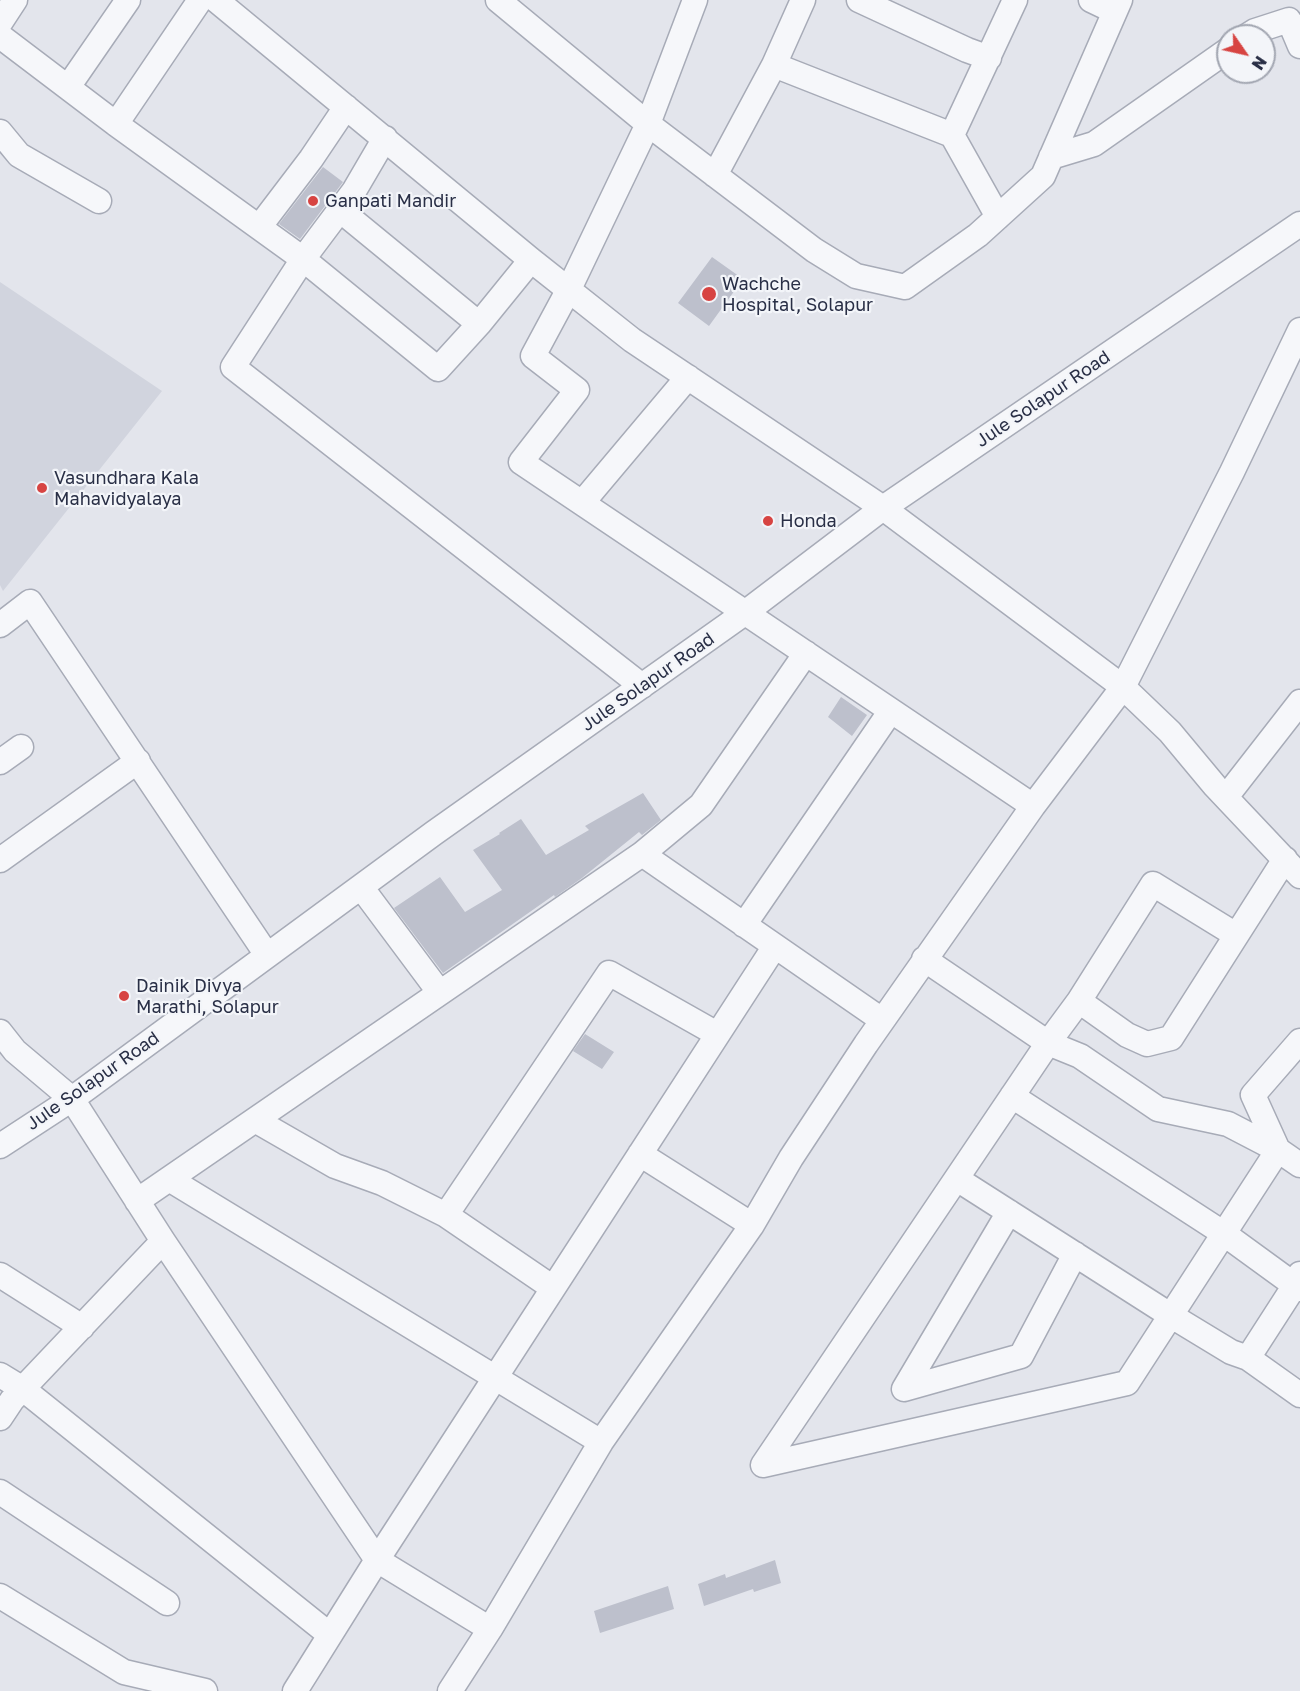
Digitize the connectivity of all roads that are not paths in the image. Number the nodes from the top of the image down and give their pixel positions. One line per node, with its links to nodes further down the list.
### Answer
1 (15, 0): 12 (street)
2 (128, 0): 19 (street)
3 (200, 0): 21 (street)
4 (216, 0): 20 (street)
5 (498, 0): 22 (street)
6 (695, 0): 22 (street)
7 (803, 0): 18 (street)
8 (859, 0): 16 (street)
9 (1016, 0): 16 (street)
10 (1091, 0): 11 (street)
11 (1117, 6): 26 (street)
12 (0, 23)
13 (1276, 24): 15 (street)
14 (0, 36): 19 (street)
15 (1300, 46)
16 (989, 58): 24 (street)
17 (1216, 58): 26 (street)
18 (774, 65): 24 (street); 27 (street)
19 (68, 87): 21 (street)
20 (346, 107): 25 (street); 32 (street)
21 (116, 124): 32 (street)
22 (648, 124): 27 (street); 35 (street)
23 (0, 132): 28 (street)
24 (952, 135): 30 (street)
25 (385, 138): 29 (street); 34 (street)
26 (1051, 157): 30 (street)
27 (715, 175): 30 (street)
28 (99, 201)
29 (340, 210): 33 (street); 36 (street)
30 (998, 217)
31 (1300, 224): 40 (street, Jule Solapur Road)
32 (260, 226): 33 (street)
33 (303, 259): 36 (street); 44 (street)
34 (531, 260): 35 (street); 36 (street)
35 (569, 289): 38 (street); 39 (street)
36 (479, 324)
37 (1300, 330): 45 (street)
38 (688, 377): 39 (street); 40 (street)
39 (582, 503): 41 (street)
40 (883, 508): 41 (street, Jule Solapur Road); 45 (street)
41 (746, 612): 43 (street); 44 (street, Jule Solapur Road)
42 (0, 625): 49 (street)
43 (806, 653): 47 (street); 53 (street)
44 (642, 686): 56 (street, Jule Solapur Road)
45 (1123, 687): 51 (street); 52 (street)
46 (1298, 707): 51 (street)
47 (890, 711): 52 (street); 57 (street)
48 (21, 747): 50 (street)
49 (138, 761): 54 (street); 60 (street)
50 (0, 762)
51 (1226, 797): 55 (street)
52 (1033, 806): 61 (street)
53 (642, 854): 57 (street); 62 (street)
54 (0, 860)
55 (1292, 868): 58 (street)
56 (361, 887): 60 (street, Jule Solapur Road); 62 (street)
57 (744, 925): 59 (street)
58 (1236, 935): 63 (street); 63 (street)
59 (775, 946): 64 (street); 66 (street)
60 (267, 955): 70 (street, Jule Solapur Road)
61 (924, 959): 64 (street); 68 (street)
62 (440, 993): 71 (street)
63 (1079, 1001): 68 (street)
64 (882, 1020): 81 (street)
65 (0, 1032): 70 (street)
66 (717, 1034): 74 (street); 80 (street)
67 (1300, 1041): 73 (street)
68 (1048, 1043): 69 (street); 73 (street)
69 (1012, 1096): 77 (street); 82 (street)
70 (72, 1099): 72 (street, Jule Solapur Road); 78 (street)
71 (255, 1120): 76 (street); 80 (street)
72 (0, 1146)
73 (1278, 1150): 75 (street); 82 (street)
74 (640, 1154): 81 (street); 87 (street)
75 (1300, 1165)
76 (169, 1179): 78 (street); 92 (street)
77 (957, 1179): 79 (street); 88 (street)
78 (137, 1201): 83 (street)
79 (1009, 1212): 84 (street); 84 (street)
80 (446, 1215): 87 (street)
81 (752, 1225): 96 (street)
82 (1223, 1233): 86 (street); 88 (street)
83 (163, 1241): 89 (street); 98 (street)
84 (1075, 1254): 88 (street)
85 (0, 1275): 89 (street)
86 (1298, 1283): 90 (street)
87 (553, 1288): 92 (street)
88 (1170, 1315): 90 (street)
89 (82, 1327): 93 (street)
90 (1248, 1358): 94 (street)
91 (0, 1375): 93 (street)
92 (495, 1377): 96 (street); 98 (street)
93 (23, 1389): 95 (street); 102 (street)
94 (1300, 1395)
95 (0, 1418)
96 (601, 1442): 101 (street)
97 (0, 1492): 100 (street)
98 (377, 1560): 101 (street); 102 (street)
99 (0, 1596): 103 (street)
100 (167, 1603)
101 (490, 1629): 105 (street)
102 (330, 1635): 104 (street)
103 (205, 1691)
104 (295, 1691)
105 (450, 1691)

